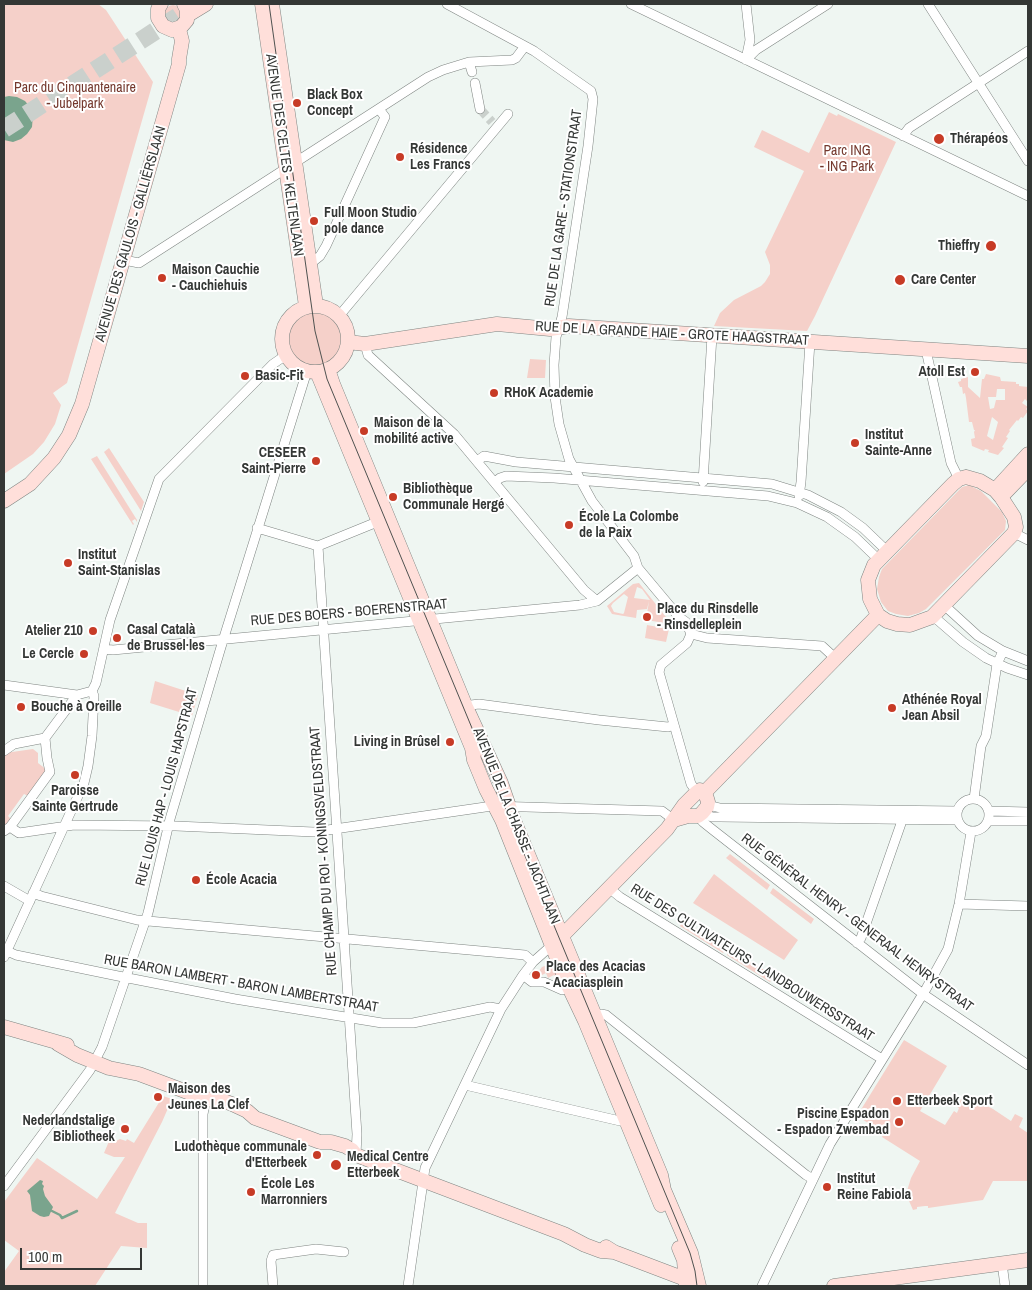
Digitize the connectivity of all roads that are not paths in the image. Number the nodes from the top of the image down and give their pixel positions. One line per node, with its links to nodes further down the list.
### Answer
1 (160, 4): 10 (street)
2 (206, 4): 10 (street)
3 (262, 4): 23 (street, AVENUE DES CELTES - KELTENLAAN)
4 (272, 4): 23 (street, AVENUE DES CELTES - KELTENLAAN)
5 (447, 4): 11 (street, RUE DE LA GARE - STATIONSTRAAT)
6 (631, 4): 13 (street)
7 (746, 4): 13 (street)
8 (828, 4): 13 (street)
9 (928, 4): 17 (street)
10 (184, 17): 25 (street, AVENUE DES GAULOIS - GALLIËRSLAAN)
11 (524, 46): 14 (street); 29 (street, RUE DE LA GARE - STATIONSTRAAT)
12 (1028, 51): 17 (street)
13 (746, 60): 21 (street)
14 (469, 62): 15 (street); 18 (street)
15 (472, 72)
16 (475, 83): 19 (street)
17 (979, 83): 21 (street); 22 (street)
18 (379, 109): 23 (street); 26 (street)
19 (480, 110)
20 (508, 114): 28 (street)
21 (904, 136): 24 (street)
22 (1028, 161)
23 (290, 166): 25 (street); 26 (street, AVENUE DES CELTES - KELTENLAAN)
24 (1028, 196)
25 (124, 260): 49 (street, AVENUE DES GAULOIS - GALLIËRSLAAN)
26 (304, 261): 27 (street, AVENUE DES CELTES - KELTENLAAN)
27 (311, 306): 28 (street); 35 (street)
28 (339, 316): 31 (street)
29 (559, 328): 30 (street, RUE DE LA GRANDE HAIE - GROTE HAAGSTRAAT); 33 (street, RUE DE LA GRANDE HAIE - GROTE HAAGSTRAAT); 40 (street, RUE DE LA GARE - STATIONSTRAAT)
30 (712, 336): 32 (street, RUE DE LA GRANDE HAIE - GROTE HAAGSTRAAT); 42 (street)
31 (348, 342): 33 (street, RUE DE LA GRANDE HAIE - GROTE HAAGSTRAAT); 37 (street)
32 (810, 342): 34 (street, RUE DE LA GRANDE HAIE - GROTE HAAGSTRAAT); 47 (street)
33 (365, 344): 39 (street)
34 (926, 350): 36 (street, RUE DE LA GRANDE HAIE - GROTE HAAGSTRAAT); 43 (street)
35 (286, 355): 37 (street); 66 (street)
36 (1028, 356)
37 (317, 371): 51 (street, AVENUE DE LA CHASSE - JACHTLAAN); 52 (street, RUE LOUIS HAP - LOUIS HAPSTRAAT)
38 (1028, 454): 48 (street)
39 (477, 461): 40 (street); 45 (street)
40 (573, 467): 42 (street); 44 (street, RUE DE LA GARE - STATIONSTRAAT)
41 (1028, 469): 48 (street)
42 (703, 478): 46 (street); 47 (street)
43 (959, 479): 48 (street); 56 (street)
44 (580, 480): 45 (street); 46 (street); 57 (street, RUE DE LA GARE - STATIONSTRAAT)
45 (495, 482): 58 (street)
46 (702, 490): 50 (street)
47 (800, 492): 50 (street); 56 (street)
48 (998, 493): 53 (street)
49 (4, 501)
50 (797, 503): 56 (street)
51 (383, 519): 55 (street); 62 (street, AVENUE DE LA CHASSE - JACHTLAAN)
52 (258, 528): 55 (street); 65 (street, RUE LOUIS HAP - LOUIS HAPSTRAAT)
53 (1014, 534): 54 (street); 59 (street)
54 (1028, 540)
55 (318, 546): 63 (street, RUE CHAMP DU ROI - KONINGSVELDSTRAAT)
56 (882, 555): 60 (street)
57 (638, 568): 58 (street); 64 (street)
58 (597, 601): 62 (street, RUE DES BOERS - BOERENSTRAAT)
59 (944, 605): 61 (street); 67 (street)
60 (878, 616): 61 (street); 68 (street)
61 (933, 616): 70 (street)
62 (425, 620): 63 (street, RUE DES BOERS - BOERENSTRAAT); 75 (street, AVENUE DE LA CHASSE - JACHTLAAN)
63 (324, 629): 65 (street, RUE DES BOERS - BOERENSTRAAT); 90 (street, RUE CHAMP DU ROI - KONINGSVELDSTRAAT)
64 (692, 634): 68 (street); 76 (street)
65 (223, 639): 66 (street, RUE DES BOERS - BOERENSTRAAT); 88 (street, RUE LOUIS HAP - LOUIS HAPSTRAAT)
66 (104, 648): 73 (street)
67 (1003, 651): 69 (street); 70 (street)
68 (835, 658): 81 (street)
69 (1028, 661)
70 (997, 664): 71 (street); 79 (street)
71 (1028, 675)
72 (4, 685): 74 (street)
73 (92, 691): 74 (street); 89 (street)
74 (77, 695): 77 (street)
75 (462, 709): 76 (street); 80 (street, AVENUE DE LA CHASSE - JACHTLAAN)
76 (674, 725): 81 (street)
77 (45, 738): 78 (street); 91 (street)
78 (4, 750)
79 (974, 799): 82 (street); 85 (street)
80 (502, 806): 81 (street); 90 (street); 99 (street, AVENUE DE LA CHASSE - JACHTLAAN); 102 (street, AVENUE DE LA CHASSE - JACHTLAAN)
81 (694, 808): 84 (street); 94 (street); 101 (street, RUE GÉNÉRAL HENRY - GENERAAL HENRYSTRAAT)
82 (989, 811): 83 (street); 86 (street)
83 (1028, 812)
84 (904, 814): 85 (street); 101 (street)
85 (957, 816): 92 (street)
86 (988, 821): 87 (street); 92 (street)
87 (1028, 821)
88 (168, 826): 89 (street); 90 (street); 98 (street, RUE LOUIS HAP - LOUIS HAPSTRAAT)
89 (64, 827): 91 (street); 95 (street)
90 (336, 828): 100 (street, RUE CHAMP DU ROI - KONINGSVELDSTRAAT)
91 (7, 829)
92 (971, 832): 96 (street)
93 (4, 886): 95 (street)
94 (609, 888): 99 (street); 116 (street, RUE DES CULTIVATEURS - LANDBOUWERSSTRAAT)
95 (31, 897): 98 (street); 103 (street)
96 (959, 904): 97 (street); 108 (street)
97 (1028, 906)
98 (146, 920): 100 (street); 106 (street, RUE LOUIS HAP - LOUIS HAPSTRAAT)
99 (562, 936): 102 (street); 111 (street, AVENUE DE LA CHASSE - JACHTLAAN)
100 (344, 938): 104 (street); 110 (street, RUE CHAMP DU ROI - KONINGSVELDSTRAAT)
101 (857, 943): 108 (street, RUE GÉNÉRAL HENRY - GENERAAL HENRYSTRAAT)
102 (552, 946): 104 (street); 107 (street, AVENUE DE LA CHASSE - JACHTLAAN)
103 (5, 954): 106 (street, RUE BARON LAMBERT - BARON LAMBERTSTRAAT)
104 (533, 962): 105 (street)
105 (523, 975): 107 (street); 109 (street)
106 (126, 978): 110 (street, RUE BARON LAMBERT - BARON LAMBERTSTRAAT); 115 (street, RUE LOUIS HAP - LOUIS HAPSTRAAT)
107 (570, 988): 111 (street, AVENUE DE LA CHASSE - JACHTLAAN)
108 (923, 994): 116 (street); 117 (street, RUE GÉNÉRAL HENRY - GENERAAL HENRYSTRAAT)
109 (501, 1010): 110 (street, RUE BARON LAMBERT - BARON LAMBERTSTRAAT); 118 (street)
110 (349, 1018): 121 (street, RUE CHAMP DU ROI - KONINGSVELDSTRAAT)
111 (590, 1019): 120 (street, AVENUE DE LA CHASSE - JACHTLAAN); 122 (street)
112 (4, 1020): 114 (street)
113 (4, 1027): 114 (street)
114 (28, 1033): 115 (street)
115 (96, 1058): 119 (street); 124 (street, RUE LOUIS HAP - LOUIS HAPSTRAAT)
116 (882, 1060): 122 (street)
117 (1028, 1065)
118 (465, 1085): 120 (street); 123 (street)
119 (206, 1100): 121 (street); 130 (street)
120 (631, 1118): 129 (street, AVENUE DE LA CHASSE - JACHTLAAN)
121 (356, 1155): 123 (street)
122 (813, 1179): 133 (street)
123 (422, 1180): 129 (street); 132 (street)
124 (4, 1186)
125 (344, 1252): 131 (street)
126 (1028, 1260): 127 (street)
127 (1002, 1263): 128 (street); 135 (street)
128 (906, 1281): 134 (street)
129 (695, 1285)
130 (203, 1286)
131 (273, 1286)
132 (408, 1286)
133 (762, 1286)
134 (834, 1286)
135 (1005, 1286)

